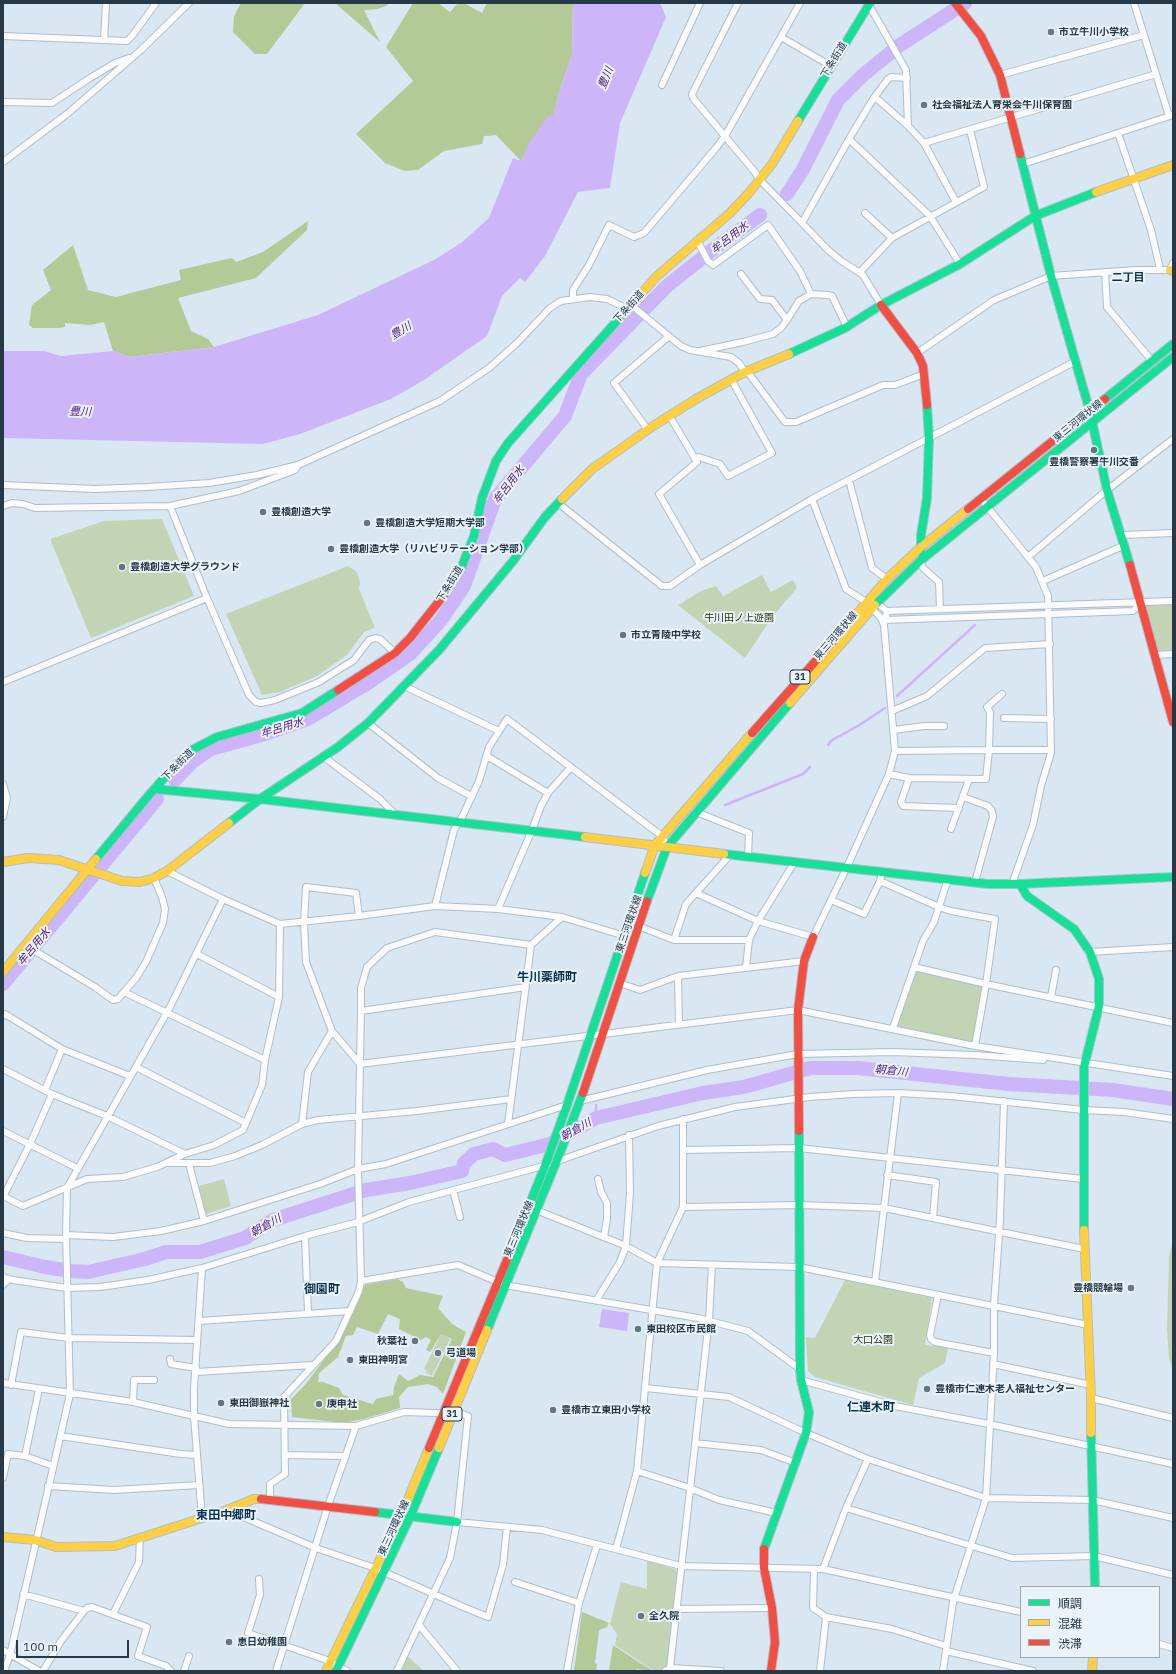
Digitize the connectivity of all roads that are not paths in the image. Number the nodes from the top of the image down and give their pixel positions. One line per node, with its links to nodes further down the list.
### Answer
1 (106, 3): 14 (street)
2 (156, 3): 14 (street)
3 (189, 3): 15 (street)
4 (700, 3): 20 (street)
5 (738, 3): 28 (street)
6 (800, 3): 13 (street)
7 (954, 3): 18 (street)
8 (1142, 3): 10 (street)
9 (869, 4): 16 (street, 下条街道); 19 (street)
10 (1134, 4): 11 (street)
11 (1144, 35): 17 (street); 18 (street)
12 (3, 36): 14 (street)
13 (781, 37): 16 (street); 28 (street)
14 (104, 40)
15 (132, 57): 22 (street); 31 (street)
16 (831, 66): 35 (street, 下条街道)
17 (1156, 74): 23 (street); 24 (street)
18 (1000, 75): 24 (street)
19 (907, 78): 21 (street); 25 (street)
20 (662, 85)
21 (875, 97): 25 (street); 29 (street)
22 (3, 102)
23 (1171, 115): 27 (street)
24 (1011, 118): 26 (street); 32 (street)
25 (908, 126): 30 (street)
26 (970, 130): 30 (street); 36 (street)
27 (1118, 133): 32 (street); 34 (street)
28 (724, 137): 35 (street); 51 (street)
29 (849, 140): 38 (street); 40 (street)
30 (924, 143): 36 (street)
31 (3, 162)
32 (1023, 164): 39 (street)
33 (1173, 165): 34 (street)
34 (1134, 178): 39 (street); 45 (street)
35 (760, 180): 40 (street); 42 (street, 下条街道)
36 (956, 202): 38 (street)
37 (865, 213): 41 (street)
38 (930, 216): 41 (street); 43 (street)
39 (1035, 216): 43 (street); 49 (street)
40 (802, 223): 46 (street)
41 (892, 238): 46 (street)
42 (697, 240): 50 (street); 53 (street, 下条街道)
43 (960, 264): 52 (street)
44 (1172, 268): 45 (street)
45 (1160, 269): 47 (street)
46 (860, 272): 52 (street)
47 (1105, 272): 49 (street); 62 (street)
48 (741, 274): 54 (street)
49 (1051, 276): 59 (street); 61 (street)
50 (811, 294): 54 (street); 55 (street)
51 (573, 299): 53 (street); 73 (street)
52 (881, 305): 55 (street); 59 (street)
53 (632, 308): 56 (street); 103 (street, 下条街道)
54 (787, 320): 58 (street)
55 (847, 327): 63 (street)
56 (668, 337): 58 (street); 69 (street)
57 (1173, 344): 62 (street, 東三河環状線 / 31)
58 (700, 351): 63 (street)
59 (917, 353): 64 (street)
60 (1172, 358): 68 (street, 東三河環状線 / 31)
61 (1076, 361): 66 (street); 70 (street)
62 (1152, 361): 66 (street, 東三河環状線 / 31)
63 (746, 371): 64 (street); 65 (street)
64 (924, 374): 70 (street)
65 (731, 379): 67 (street); 72 (street)
66 (1090, 412): 68 (street); 77 (street, 東三河環状線 / 31)
67 (669, 415): 69 (street); 72 (street)
68 (1092, 422): 76 (street); 82 (street, 東三河環状線 / 31)
69 (648, 430): 79 (street)
70 (929, 438): 74 (street); 86 (street)
71 (1173, 439): 76 (street)
72 (695, 459): 89 (street)
73 (298, 465): 75 (street); 81 (street)
74 (849, 480): 78 (street); 90 (street)
75 (3, 486)
76 (1108, 490): 84 (street); 87 (street)
77 (981, 498): 82 (street); 86 (street, 東三河環状線 / 31)
78 (812, 499): 89 (street); 94 (street)
79 (558, 503): 89 (street); 107 (street)
80 (3, 506): 81 (street)
81 (170, 506): 92 (street)
82 (987, 506): 87 (street); 88 (street, 東三河環状線 / 31)
83 (1173, 533): 84 (street)
84 (1122, 535): 85 (street)
85 (1124, 545): 91 (street); 95 (street)
86 (921, 547): 88 (street); 90 (street, 東三河環状線 / 31)
87 (1028, 557): 91 (street)
88 (920, 561): 96 (street, 東三河環状線 / 31); 98 (street)
89 (700, 565)
90 (887, 579): 94 (street, 東三河環状線 / 31)
91 (1043, 581): 97 (street)
92 (207, 598): 103 (street); 106 (street)
93 (1173, 601): 95 (street)
94 (866, 602): 96 (street); 139 (street, 東三河環状線 / 31)
95 (1141, 603): 97 (street); 100 (street); 105 (street)
96 (875, 606): 99 (street); 101 (street); 133 (street, 東三河環状線 / 31)
97 (1048, 606): 98 (street); 100 (street)
98 (940, 609): 99 (street)
99 (887, 612): 101 (street)
100 (1048, 615): 101 (street); 102 (street)
101 (885, 622): 109 (street)
102 (1050, 644): 109 (street); 111 (street)
103 (395, 653): 127 (street, 下条街道)
104 (1173, 654): 105 (street)
105 (1154, 655): 112 (street)
106 (3, 682)
107 (404, 686): 113 (street); 116 (street)
108 (1002, 694): 117 (street)
109 (892, 711): 115 (street)
110 (1004, 718): 111 (street)
111 (1051, 719): 118 (street)
112 (1173, 722)
113 (368, 723): 121 (street); 129 (street)
114 (944, 726): 115 (street)
115 (894, 730): 119 (street)
116 (499, 731): 120 (street); 122 (street)
117 (989, 750): 118 (street); 119 (street); 125 (street)
118 (1051, 750): 155 (street)
119 (895, 751): 123 (street)
120 (487, 756): 128 (street); 129 (street)
121 (324, 757): 131 (street); 135 (street)
122 (571, 767): 128 (street); 139 (street)
123 (889, 774): 124 (street); 146 (street)
124 (909, 778): 125 (street); 132 (street)
125 (969, 779): 130 (street)
126 (3, 784): 134 (street)
127 (155, 789): 131 (street); 147 (street, 下条街道)
128 (548, 793): 138 (street)
129 (472, 796): 136 (street)
130 (963, 797): 132 (street); 154 (street)
131 (260, 799): 135 (street); 148 (street)
132 (959, 808): 137 (street)
133 (696, 812): 141 (street, 東三河環状線 / 31); 143 (street)
134 (3, 817)
135 (398, 817): 136 (street)
136 (458, 823): 138 (street); 159 (street)
137 (951, 829)
138 (532, 830): 140 (street); 161 (street)
139 (662, 836): 140 (street, 東三河環状線 / 31); 141 (street)
140 (655, 845): 141 (street); 168 (street, 東三河環状線 / 31)
141 (667, 847): 142 (street); 167 (street, 東三河環状線 / 31)
142 (730, 855): 143 (street); 156 (street)
143 (748, 857): 145 (street)
144 (3, 862): 147 (street)
145 (794, 863): 146 (street); 164 (street)
146 (846, 869): 149 (street); 158 (street)
147 (88, 870): 151 (street); 172 (street, 下条街道)
148 (167, 871): 151 (street); 157 (street)
149 (882, 873): 152 (street); 153 (street)
150 (1173, 877): 155 (street)
151 (154, 878): 186 (street)
152 (948, 880): 154 (street); 160 (street)
153 (880, 881): 158 (street); 160 (street)
154 (975, 882): 155 (street)
155 (1016, 884): 175 (street)
156 (696, 893): 164 (street); 170 (street)
157 (223, 899): 166 (street); 176 (street)
158 (830, 900): 169 (street)
159 (435, 906): 161 (street); 162 (street)
160 (939, 907): 179 (street); 184 (street)
161 (498, 909): 163 (street)
162 (359, 916): 165 (street); 165 (street)
163 (562, 917): 168 (street); 173 (street)
164 (758, 921): 169 (street); 171 (street)
165 (304, 923): 166 (street); 197 (street)
166 (280, 924): 188 (street)
167 (638, 926): 170 (street); 183 (street, 東三河環状線 / 31)
168 (625, 936): 199 (street, 東三河環状線 / 31)
169 (813, 937): 177 (street)
170 (674, 940): 171 (street)
171 (749, 940): 178 (street)
172 (25, 945): 181 (street, 下条街道); 186 (street)
173 (531, 945): 185 (street); 191 (street)
174 (1173, 947): 175 (street)
175 (1090, 952): 189 (street)
176 (197, 954): 188 (street); 192 (street)
177 (804, 961): 178 (street); 190 (street)
178 (746, 967): 182 (street)
179 (914, 967): 184 (street); 196 (street)
180 (1056, 970): 187 (street)
181 (3, 972)
182 (678, 976): 183 (street); 195 (street)
183 (619, 983): 198 (street, 東三河環状線 / 31)
184 (986, 984): 187 (street); 201 (street)
185 (526, 987): 191 (street); 200 (street)
186 (124, 992): 192 (street)
187 (1051, 996): 189 (street)
188 (279, 997): 204 (street)
189 (1099, 1006): 194 (street); 206 (street)
190 (798, 1010): 195 (street); 196 (street); 203 (street)
191 (361, 1011): 205 (street)
192 (167, 1013): 204 (street); 207 (street)
193 (3, 1016): 202 (street)
194 (1173, 1022)
195 (679, 1024): 198 (street)
196 (893, 1028): 201 (street)
197 (332, 1031): 205 (street); 225 (street)
198 (603, 1033): 199 (street); 217 (street, 東三河環状線 / 31)
199 (591, 1036): 200 (street); 218 (street, 東三河環状線 / 31)
200 (518, 1045): 205 (street); 215 (street)
201 (975, 1046): 206 (street)
202 (62, 1049): 209 (street); 211 (street)
203 (798, 1056): 206 (street); 214 (street); 217 (street)
204 (265, 1060): 224 (street)
205 (360, 1064): 221 (street)
206 (1084, 1065): 210 (street); 219 (street)
207 (136, 1067): 209 (street); 224 (street)
208 (3, 1069): 211 (street)
209 (130, 1076): 220 (street)
210 (1173, 1076)
211 (45, 1090): 213 (street)
212 (898, 1093): 214 (street); 216 (street); 234 (street)
213 (52, 1094): 220 (street); 229 (street)
214 (799, 1097): 222 (street); 230 (street)
215 (511, 1099): 221 (street); 226 (street)
216 (1004, 1101): 219 (street); 240 (street)
217 (578, 1104): 233 (street, 東三河環状線 / 31)
218 (567, 1107): 226 (street); 237 (street, 東三河環状線 / 31)
219 (1083, 1108): 223 (street); 242 (street)
220 (107, 1116): 232 (street); 238 (street)
221 (359, 1117): 225 (street); 239 (street)
222 (683, 1119): 228 (street); 231 (street)
223 (1173, 1119)
224 (246, 1123): 232 (street)
225 (302, 1124): 236 (street)
226 (508, 1124): 239 (street)
227 (3, 1131): 229 (street)
228 (629, 1135): 233 (street); 260 (street)
229 (30, 1144): 238 (street); 246 (street)
230 (799, 1148): 231 (street); 234 (street); 247 (street)
231 (683, 1150): 248 (street)
232 (185, 1154): 235 (street)
233 (558, 1157): 237 (street); 250 (street, 東三河環状線 / 31)
234 (889, 1157): 240 (street); 241 (street)
235 (166, 1162): 236 (street); 244 (street)
236 (189, 1164): 253 (street)
237 (545, 1166): 245 (street); 268 (street, 東三河環状線 / 31)
238 (77, 1168): 244 (street)
239 (358, 1169): 253 (street); 254 (street)
240 (1002, 1170): 242 (street); 255 (street)
241 (887, 1175): 249 (street); 252 (street)
242 (1083, 1178): 261 (street)
243 (598, 1179): 258 (street)
244 (67, 1188): 246 (street); 259 (street)
245 (453, 1190): 251 (street); 254 (street)
246 (3, 1196)
247 (800, 1205): 248 (street); 249 (street); 264 (street)
248 (683, 1207): 262 (street)
249 (884, 1208): 252 (street); 269 (street)
250 (536, 1210): 258 (street); 272 (street, 東三河環状線 / 31)
251 (460, 1217)
252 (933, 1218): 255 (street)
253 (204, 1220): 259 (street)
254 (359, 1220): 257 (street); 267 (street)
255 (999, 1232): 261 (street); 275 (street)
256 (3, 1233): 259 (street)
257 (304, 1236): 265 (street); 278 (street)
258 (604, 1237): 260 (street)
259 (66, 1239): 271 (street)
260 (626, 1246): 262 (street); 274 (street)
261 (1084, 1249): 281 (street)
262 (657, 1263): 263 (street); 276 (street)
263 (712, 1265): 264 (street); 279 (street)
264 (799, 1267): 269 (street); 288 (street)
265 (202, 1268): 271 (street); 280 (street)
266 (6, 1278): 270 (street); 271 (street)
267 (360, 1281): 268 (street); 277 (street)
268 (497, 1281): 272 (street); 302 (street, 東三河環状線 / 31)
269 (875, 1282): 273 (street)
270 (3, 1285)
271 (67, 1285): 282 (street)
272 (505, 1285): 274 (street); 301 (street, 東三河環状線 / 31)
273 (938, 1294): 275 (street); 284 (street)
274 (597, 1299): 276 (street)
275 (994, 1305): 281 (street); 284 (street)
276 (654, 1310): 279 (street); 295 (street)
277 (350, 1311): 278 (street); 287 (street)
278 (308, 1313): 280 (street)
279 (709, 1320): 288 (street); 298 (street)
280 (199, 1321): 283 (street)
281 (1088, 1325): 294 (street)
282 (70, 1338): 283 (street); 293 (street); 297 (street)
283 (197, 1340): 289 (street)
284 (994, 1353): 286 (street)
285 (170, 1359): 289 (street)
286 (993, 1364): 294 (street); 305 (street)
287 (313, 1365): 289 (street); 306 (street)
288 (800, 1369): 291 (street)
289 (196, 1370): 303 (street)
290 (154, 1380): 300 (street)
291 (801, 1380): 305 (street); 308 (street)
292 (3, 1383): 293 (street)
293 (11, 1385): 296 (street)
294 (1091, 1385): 299 (street)
295 (646, 1388): 298 (street); 320 (street)
296 (39, 1390): 297 (street); 314 (street)
297 (70, 1394): 300 (street); 309 (street)
298 (700, 1394): 308 (street); 310 (street)
299 (1091, 1398): 304 (street); 311 (street)
300 (133, 1402): 303 (street)
301 (454, 1411): 333 (street, 東三河環状線 / 31); 336 (street)
302 (443, 1415): 307 (street); 332 (street, 東三河環状線 / 31)
303 (194, 1416): 306 (street); 312 (street)
304 (1173, 1418)
305 (989, 1424): 311 (street); 325 (street)
306 (285, 1425): 307 (street); 313 (street)
307 (356, 1426): 315 (street)
308 (806, 1433): 316 (street); 317 (street)
309 (60, 1436): 312 (street); 319 (street)
310 (695, 1443): 317 (street); 324 (street)
311 (1091, 1447): 318 (street); 327 (street)
312 (197, 1455): 322 (street)
313 (285, 1455): 315 (street); 326 (street)
314 (25, 1456): 319 (street); 321 (street)
315 (346, 1456): 328 (street)
316 (868, 1459): 325 (street); 329 (street)
317 (796, 1463): 331 (street)
318 (1173, 1464)
319 (53, 1466): 323 (street)
320 (637, 1471): 324 (street); 344 (street)
321 (3, 1478)
322 (199, 1485): 323 (street); 334 (street)
323 (48, 1486): 340 (street)
324 (690, 1488): 331 (street); 346 (street)
325 (986, 1498): 327 (street); 342 (street)
326 (270, 1499): 328 (street); 330 (street)
327 (1092, 1500): 335 (street); 345 (street)
328 (328, 1506): 332 (street); 343 (street)
329 (846, 1508): 342 (street); 350 (street)
330 (227, 1510): 334 (street); 343 (street)
331 (777, 1513): 348 (street)
332 (401, 1516): 333 (street); 347 (street, 東三河環状線 / 31)
333 (410, 1517): 336 (street); 351 (street, 東三河環状線 / 31)
334 (202, 1518): 339 (street)
335 (1173, 1518)
336 (457, 1522): 337 (street); 357 (street)
337 (507, 1527): 341 (street); 357 (street)
338 (3, 1537): 340 (street)
339 (140, 1537): 340 (street); 364 (street)
340 (35, 1540): 356 (street)
341 (597, 1545): 344 (street); 359 (street)
342 (971, 1546): 345 (street); 358 (street)
343 (316, 1548): 347 (street); 367 (street)
344 (616, 1548): 346 (street)
345 (1094, 1556): 352 (street); 355 (street)
346 (681, 1566): 348 (street); 361 (street)
347 (375, 1568): 351 (street); 375 (street, 東三河環状線 / 31)
348 (764, 1568): 349 (street); 360 (street)
349 (814, 1569): 350 (street); 365 (street)
350 (823, 1569): 358 (street)
351 (384, 1572): 357 (street); 376 (street, 東三河環状線 / 31)
352 (1173, 1575)
353 (259, 1579): 367 (street)
354 (515, 1582): 359 (street)
355 (1094, 1586)
356 (23, 1594): 362 (street); 372 (street)
357 (433, 1594): 366 (street)
358 (954, 1596): 363 (street); 369 (street)
359 (579, 1603): 388 (street)
360 (772, 1608): 361 (street); 390 (street)
361 (676, 1609): 377 (street)
362 (84, 1611): 364 (street); 380 (street)
363 (1020, 1612)
364 (113, 1614): 381 (street)
365 (826, 1617): 369 (street); 391 (street)
366 (419, 1625): 386 (street); 387 (street)
367 (285, 1644): 375 (street); 383 (street)
368 (1160, 1644): 370 (street)
369 (946, 1648): 392 (street); 393 (street)
370 (1173, 1648)
371 (3, 1650): 372 (street)
372 (10, 1655): 378 (street); 379 (street)
373 (189, 1656): 382 (street)
374 (1093, 1658): 394 (street)
375 (330, 1663): 376 (street); 384 (street, 東三河環状線 / 31)
376 (337, 1669): 385 (street)
377 (667, 1670): 389 (street)
378 (4, 1671)
379 (39, 1671)
380 (43, 1671)
381 (171, 1671)
382 (184, 1671)
383 (276, 1671)
384 (326, 1671)
385 (347, 1671)
386 (397, 1671)
387 (457, 1671)
388 (567, 1671)
389 (721, 1671)
390 (771, 1671)
391 (820, 1671)
392 (943, 1671)
393 (1033, 1671)
394 (1092, 1671)

